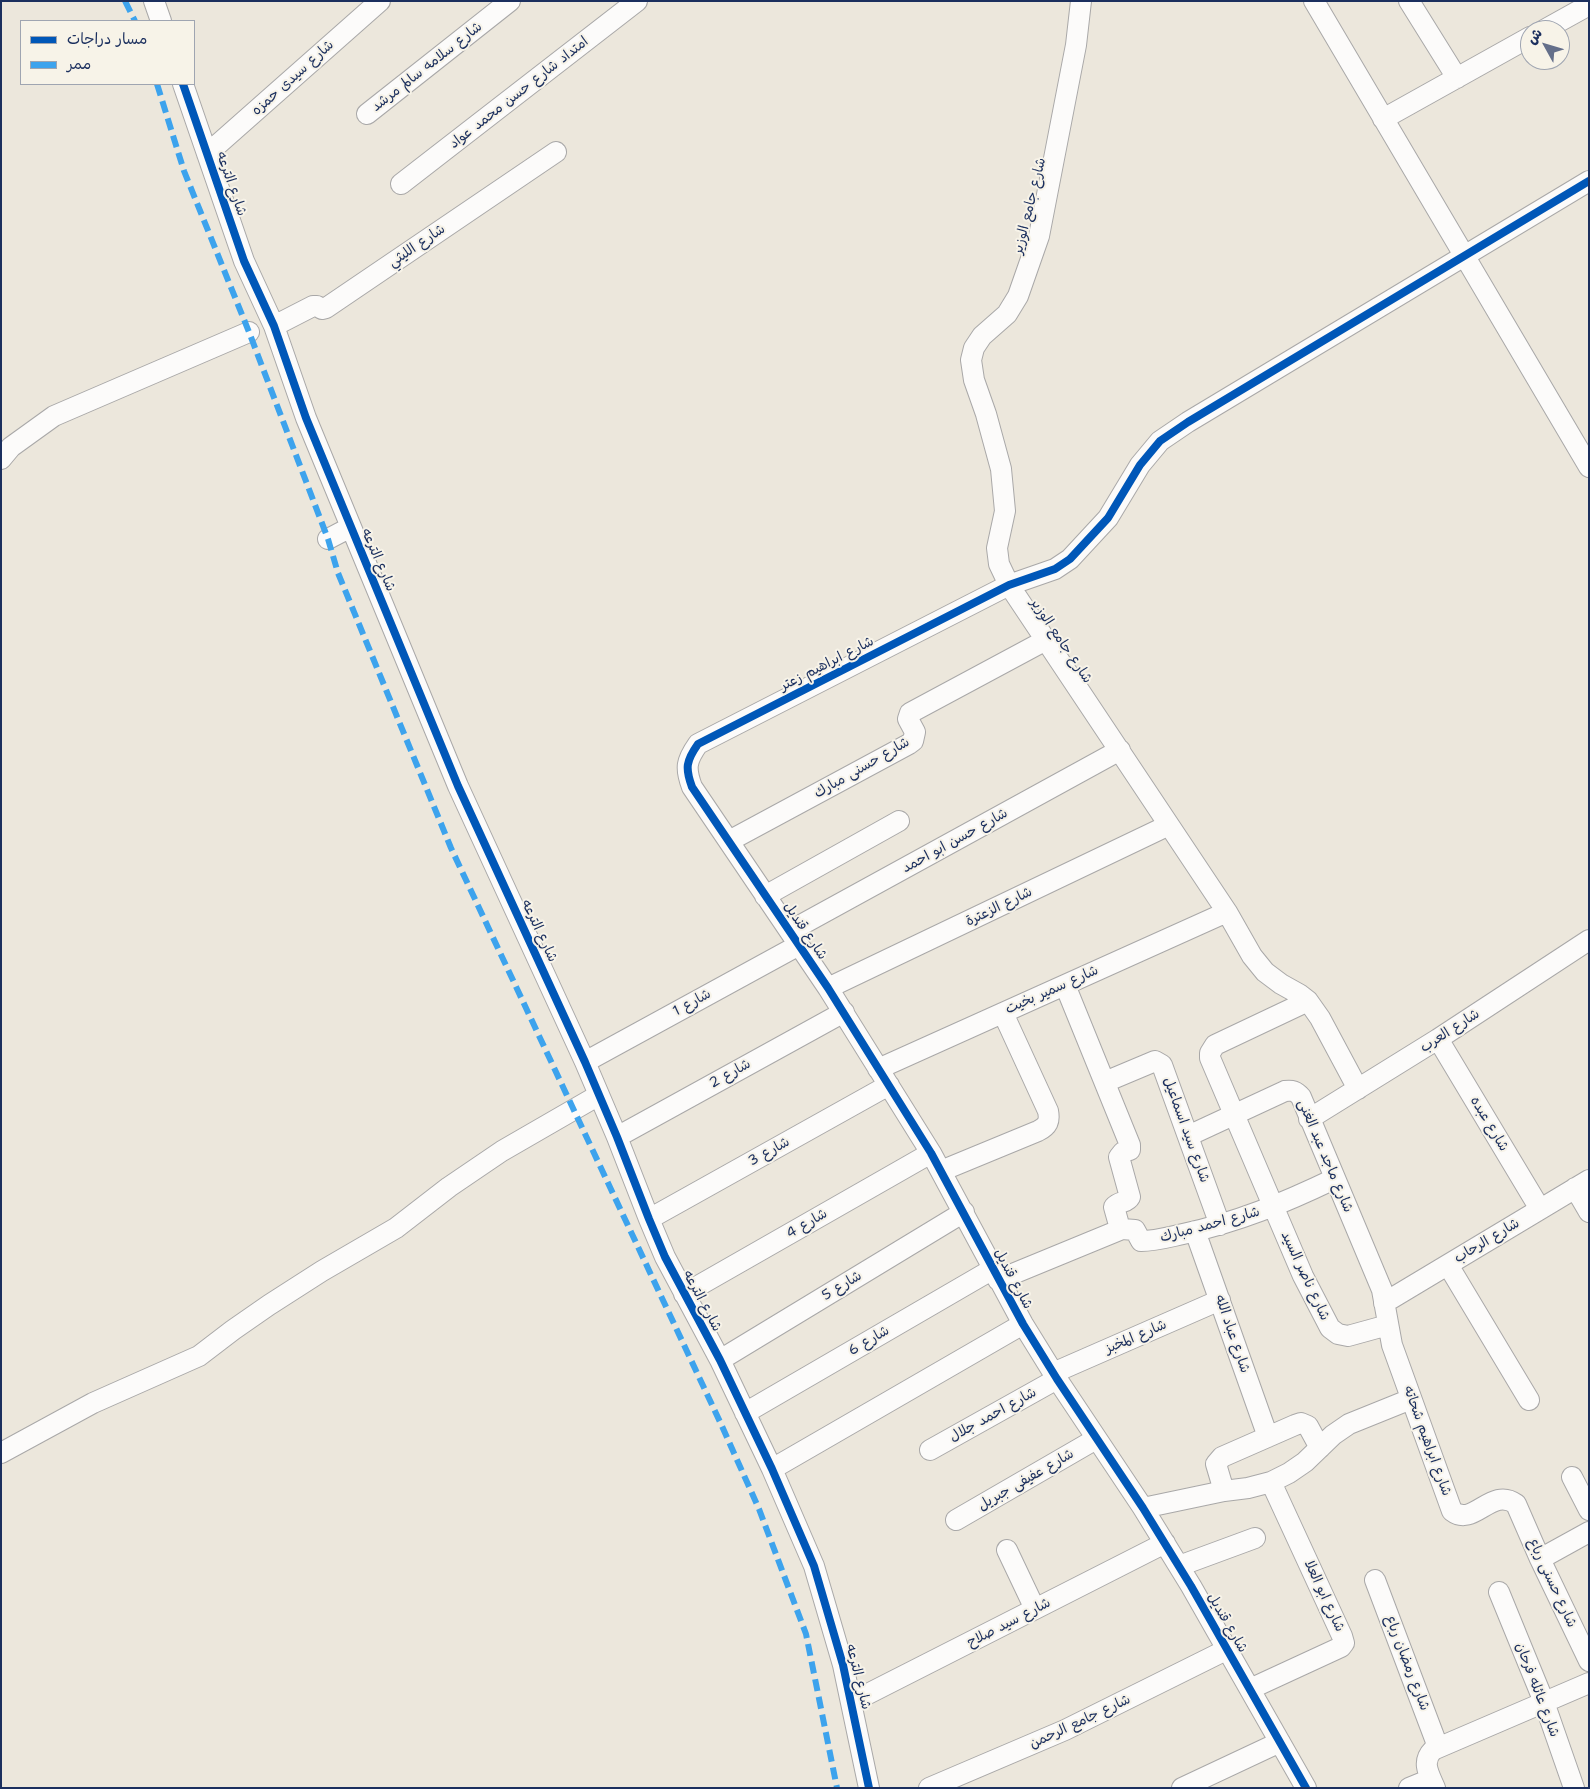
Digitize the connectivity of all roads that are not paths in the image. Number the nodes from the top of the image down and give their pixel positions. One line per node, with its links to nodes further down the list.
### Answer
1 (154, 1): 9 (street)
2 (380, 1): 17 (street, شارع سيدى حمزه)
3 (510, 1): 14 (street, شارع سلامه سالم مرشد)
4 (637, 1): 19 (street, امتداد شارع حسن محمد عواد)
5 (1081, 1): 27 (street, شارع جامع الوزير)
6 (1314, 1): 15 (street)
7 (1408, 1): 12 (street)
8 (1589, 5): 10 (street)
9 (161, 20)
10 (1562, 20)
11 (1520, 44): 12 (street)
12 (1458, 78): 15 (street)
13 (183, 85): 17 (street, شارع الترعه)
14 (367, 114)
15 (1383, 119): 20 (street)
16 (556, 152): 21 (street, شارع الليثي)
17 (207, 154): 21 (street, شارع الترعه)
18 (1589, 181): 20 (street, شارع ابراهيم زعتر)
19 (401, 184)
20 (1465, 256): 24 (street); 27 (street, شارع ابراهيم زعتر)
21 (274, 326): 25 (street, شارع الترعه)
22 (248, 332): 23 (street)
23 (1, 460)
24 (1589, 467)
25 (351, 527): 26 (street); 44 (street, شارع الترعه)
26 (328, 539)
27 (1009, 584): 28 (street, شارع جامع الوزير); 30 (street, شارع ابراهيم زعتر)
28 (1046, 640): 29 (street, شارع جامع الوزير); 33 (street, شارع حسنى مبارك)
29 (1120, 750): 32 (street, شارع جامع الوزير); 36 (street, شارع حسن ابو احمد)
30 (692, 787): 33 (street, شارع قنديل)
31 (899, 821): 34 (street)
32 (1169, 825): 35 (street, شارع جامع الوزير); 39 (street, شارع الزعترة)
33 (729, 841): 34 (street, شارع قنديل)
34 (766, 896): 36 (street, شارع قنديل)
35 (1227, 912): 38 (street, شارع سمير بخيت); 40 (street, شارع جامع الوزير)
36 (794, 938): 39 (street, شارع قنديل); 44 (street, شارع 1)
37 (1589, 940): 43 (street, شارع العرب)
38 (1065, 985): 42 (street, شارع سمير بخيت); 46 (street)
39 (828, 988): 41 (street, شارع قنديل)
40 (1308, 1002): 47 (street, شارع جامع الوزير); 49 (street, شارع ناصر السيد)
41 (844, 1012): 45 (street, شارع قنديل); 52 (street, شارع 2)
42 (1002, 1013): 45 (street, شارع سمير بخيت); 54 (street)
43 (1438, 1039): 47 (street, شارع العرب); 58 (street, شارع عبده)
44 (585, 1062): 48 (street, شارع الترعه)
45 (883, 1077): 53 (street, شارع قنديل); 61 (street, شارع 3)
46 (1105, 1082): 51 (street, شارع سيد اسماعيل); 63 (street)
47 (1358, 1088): 50 (street, شارع العرب)
48 (599, 1095): 52 (street, شارع الترعه); 81 (street)
49 (1234, 1114): 50 (street, شارع ماجد عبد الغنى); 51 (street, شارع ماجد عبد الغنى); 57 (street, شارع ناصر السيد)
50 (1309, 1119): 55 (street, شارع ماجد عبد الغنى)
51 (1188, 1136): 62 (street, شارع سيد اسماعيل)
52 (617, 1137): 61 (street, شارع الترعه)
53 (931, 1153): 54 (street, شارع قنديل); 67 (street, شارع 4)
54 (941, 1171): 59 (street, شارع قنديل)
55 (1334, 1179): 57 (street, شارع احمد مبارك); 69 (street, شارع ماجد عبد الغنى)
56 (1582, 1184): 58 (street, شارع الرحاب); 60 (street)
57 (1273, 1207): 62 (street, شارع احمد مبارك); 71 (street, شارع ناصر السيد)
58 (1540, 1210): 65 (street, شارع الرحاب)
59 (964, 1212): 66 (street, شارع قنديل); 72 (street, شارع 5)
60 (1589, 1212)
61 (649, 1219): 67 (street, شارع الترعه)
62 (1220, 1225): 64 (street, شارع احمد مبارك)
63 (1122, 1229): 64 (street, شارع احمد مبارك); 66 (street, شارع 6)
64 (1195, 1231): 68 (street, شارع عباد الله)
65 (1448, 1265): 69 (street, شارع الرحاب); 75 (street)
66 (996, 1275): 70 (street, شارع قنديل); 76 (street, شارع 6)
67 (684, 1294): 72 (street, شارع الترعه)
68 (1220, 1300): 73 (street, شارع المخبز); 77 (street, شارع عباد الله)
69 (1384, 1303): 71 (street, شارع ابراهيم شحاته)
70 (1024, 1324): 73 (street, شارع قنديل); 82 (street)
71 (1388, 1325): 74 (street, شارع ابراهيم شحاته)
72 (720, 1360): 76 (street, شارع الترعه)
73 (1054, 1376): 78 (street, شارع قنديل); 80 (street, شارع احمد جلال)
74 (1411, 1399): 79 (street); 86 (street, شارع ابراهيم شحاته)
75 (1529, 1400)
76 (745, 1413): 82 (street, شارع الترعه)
77 (1268, 1437): 79 (street); 85 (street)
78 (1096, 1439): 87 (street, شارع قنديل); 89 (street, شارع عفيفى جبريل)
79 (1320, 1448): 84 (street)
80 (930, 1450)
81 (1, 1453)
82 (772, 1469): 103 (street, شارع الترعه)
83 (1572, 1477): 88 (street)
84 (1271, 1482): 85 (street); 102 (street, شارع ابو العلا)
85 (1224, 1491): 87 (street)
86 (1516, 1504): 94 (street, شارع حسنى رباع)
87 (1143, 1508): 92 (street, شارع قنديل)
88 (1589, 1510)
89 (956, 1520)
90 (1589, 1532): 94 (street)
91 (1255, 1538): 95 (street)
92 (1165, 1543): 95 (street, شارع قنديل); 98 (street, شارع سيد صلاح)
93 (1007, 1550): 98 (street)
94 (1540, 1559): 100 (street, شارع حسنى رباع)
95 (1179, 1566): 99 (street, شارع قنديل)
96 (1375, 1580): 106 (street, شارع رمضان رباع)
97 (1499, 1592): 104 (street, شارع عائله فرحان)
98 (1035, 1610): 103 (street, شارع سيد صلاح)
99 (1228, 1650): 102 (street, شارع قنديل); 109 (street, شارع جامع الرحمن)
100 (1589, 1661)
101 (1589, 1683): 104 (street)
102 (1250, 1689): 105 (street, شارع قنديل)
103 (852, 1702): 108 (street, شارع الترعه)
104 (1544, 1702): 106 (street); 113 (street, شارع عائله فرحان)
105 (1280, 1742): 110 (street); 111 (street, شارع قنديل)
106 (1438, 1747): 107 (street)
107 (1430, 1777): 112 (street)
108 (870, 1788)
109 (929, 1788)
110 (1182, 1788)
111 (1306, 1788)
112 (1409, 1788)
113 (1574, 1788)

